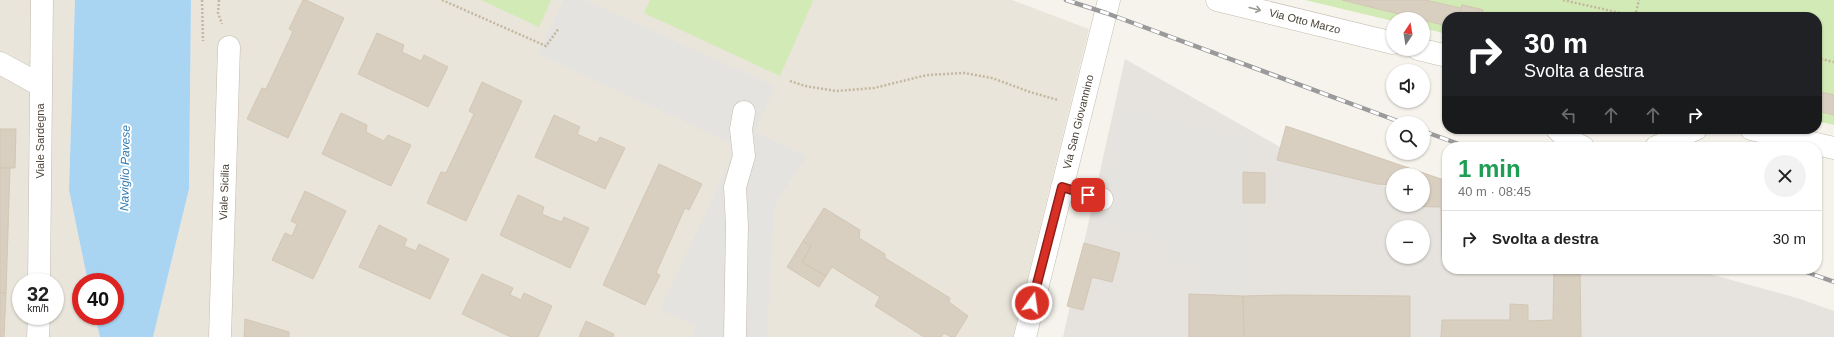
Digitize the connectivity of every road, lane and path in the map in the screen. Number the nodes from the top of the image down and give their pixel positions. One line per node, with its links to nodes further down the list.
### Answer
1 (42, 0): 18 (street, Viale Sardegna)
2 (442, 0): 9 (path)
3 (1109, 0): 19 (street, Via San Giovannino)
4 (1217, 0): 10 (street, Via Otto Marzo, one-way to 10)
5 (1562, 0): 7 (path)
6 (1639, 0): 8 (path)
7 (1614, 12)
8 (1637, 12)
9 (560, 28)
10 (1386, 41)
11 (229, 47): 34 (street, Viale Sicilia)
12 (1430, 52): 13 (street)
13 (1442, 55)
14 (1822, 59): 15 (path)
15 (1834, 62)
16 (0, 63): 18 (street)
17 (790, 81): 19 (path)
18 (40, 85): 31 (street, Viale Sardegna)
19 (1082, 106): 29 (street, Via San Giovannino)
20 (744, 112): 35 (street)
21 (1562, 134): 24 (street)
22 (1685, 134): 25 (street)
23 (1773, 134): 26 (street)
24 (1573, 142)
25 (1667, 142)
26 (1808, 142)
27 (1822, 145): 28 (street)
28 (1834, 148)
29 (1062, 187): 30 (street); 36 (street, Via San Giovannino)
30 (1102, 199)
31 (39, 273)
32 (38, 325): 33 (street)
33 (38, 337)
34 (220, 337)
35 (734, 337)
36 (1025, 337)

